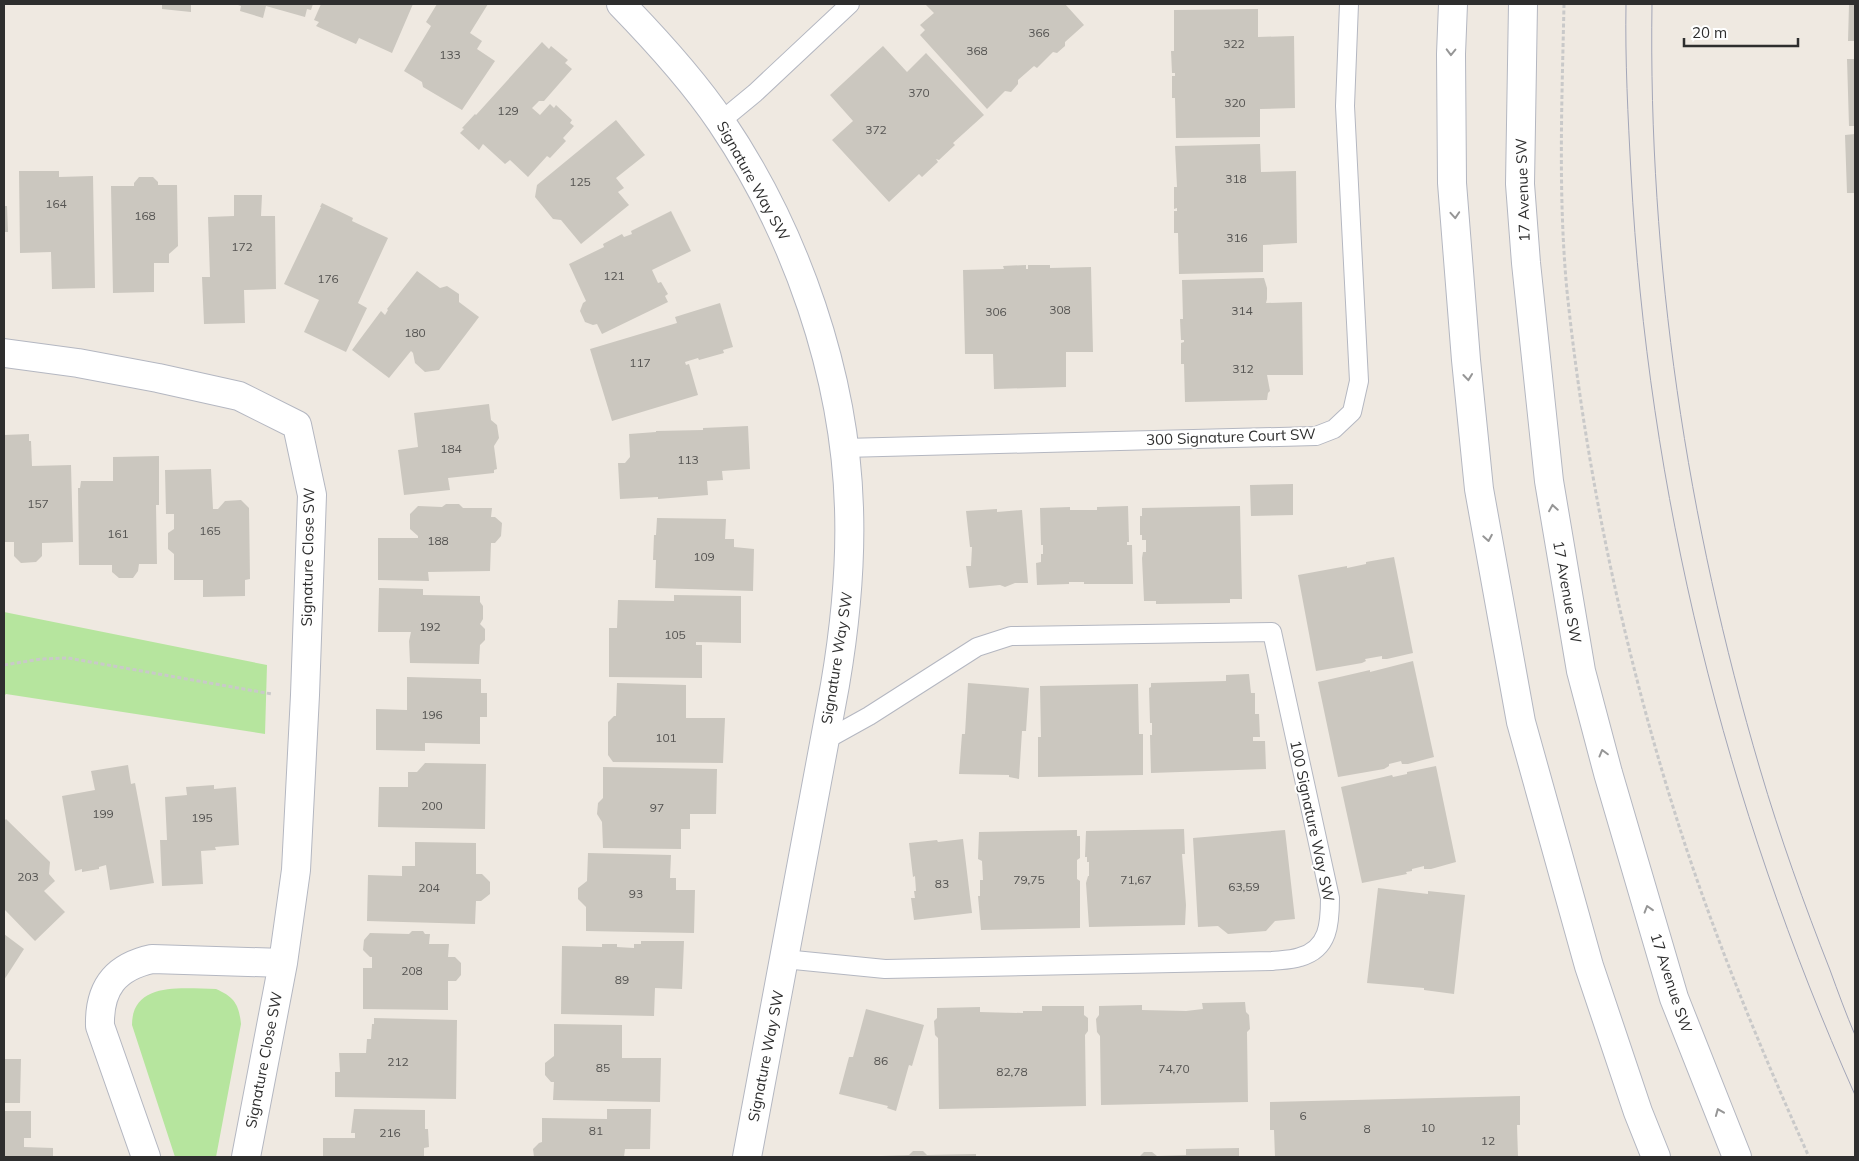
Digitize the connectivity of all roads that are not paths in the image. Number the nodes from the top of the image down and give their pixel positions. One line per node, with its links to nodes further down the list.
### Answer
1 (621, 4): 6 (street, Signature Way SW)
2 (850, 4): 6 (lane)
3 (1349, 4): 8 (lane, 300 Signature Court SW)
4 (1454, 4): 15 (street, one-way to 15)
5 (1523, 4): 16 (street, 17 Avenue SW, one-way to 5)
6 (720, 121): 8 (street, Signature Way SW)
7 (4, 353): 11 (street, Signature Close SW)
8 (844, 448): 9 (street, Signature Way SW)
9 (824, 741): 10 (street, Signature Way SW); 10 (lane, 100 Signature Way SW)
10 (784, 959): 14 (street, Signature Way SW)
11 (283, 963): 12 (street); 13 (street, Signature Close SW)
12 (146, 1157)
13 (246, 1157)
14 (747, 1157)
15 (1656, 1157)
16 (1737, 1157)

